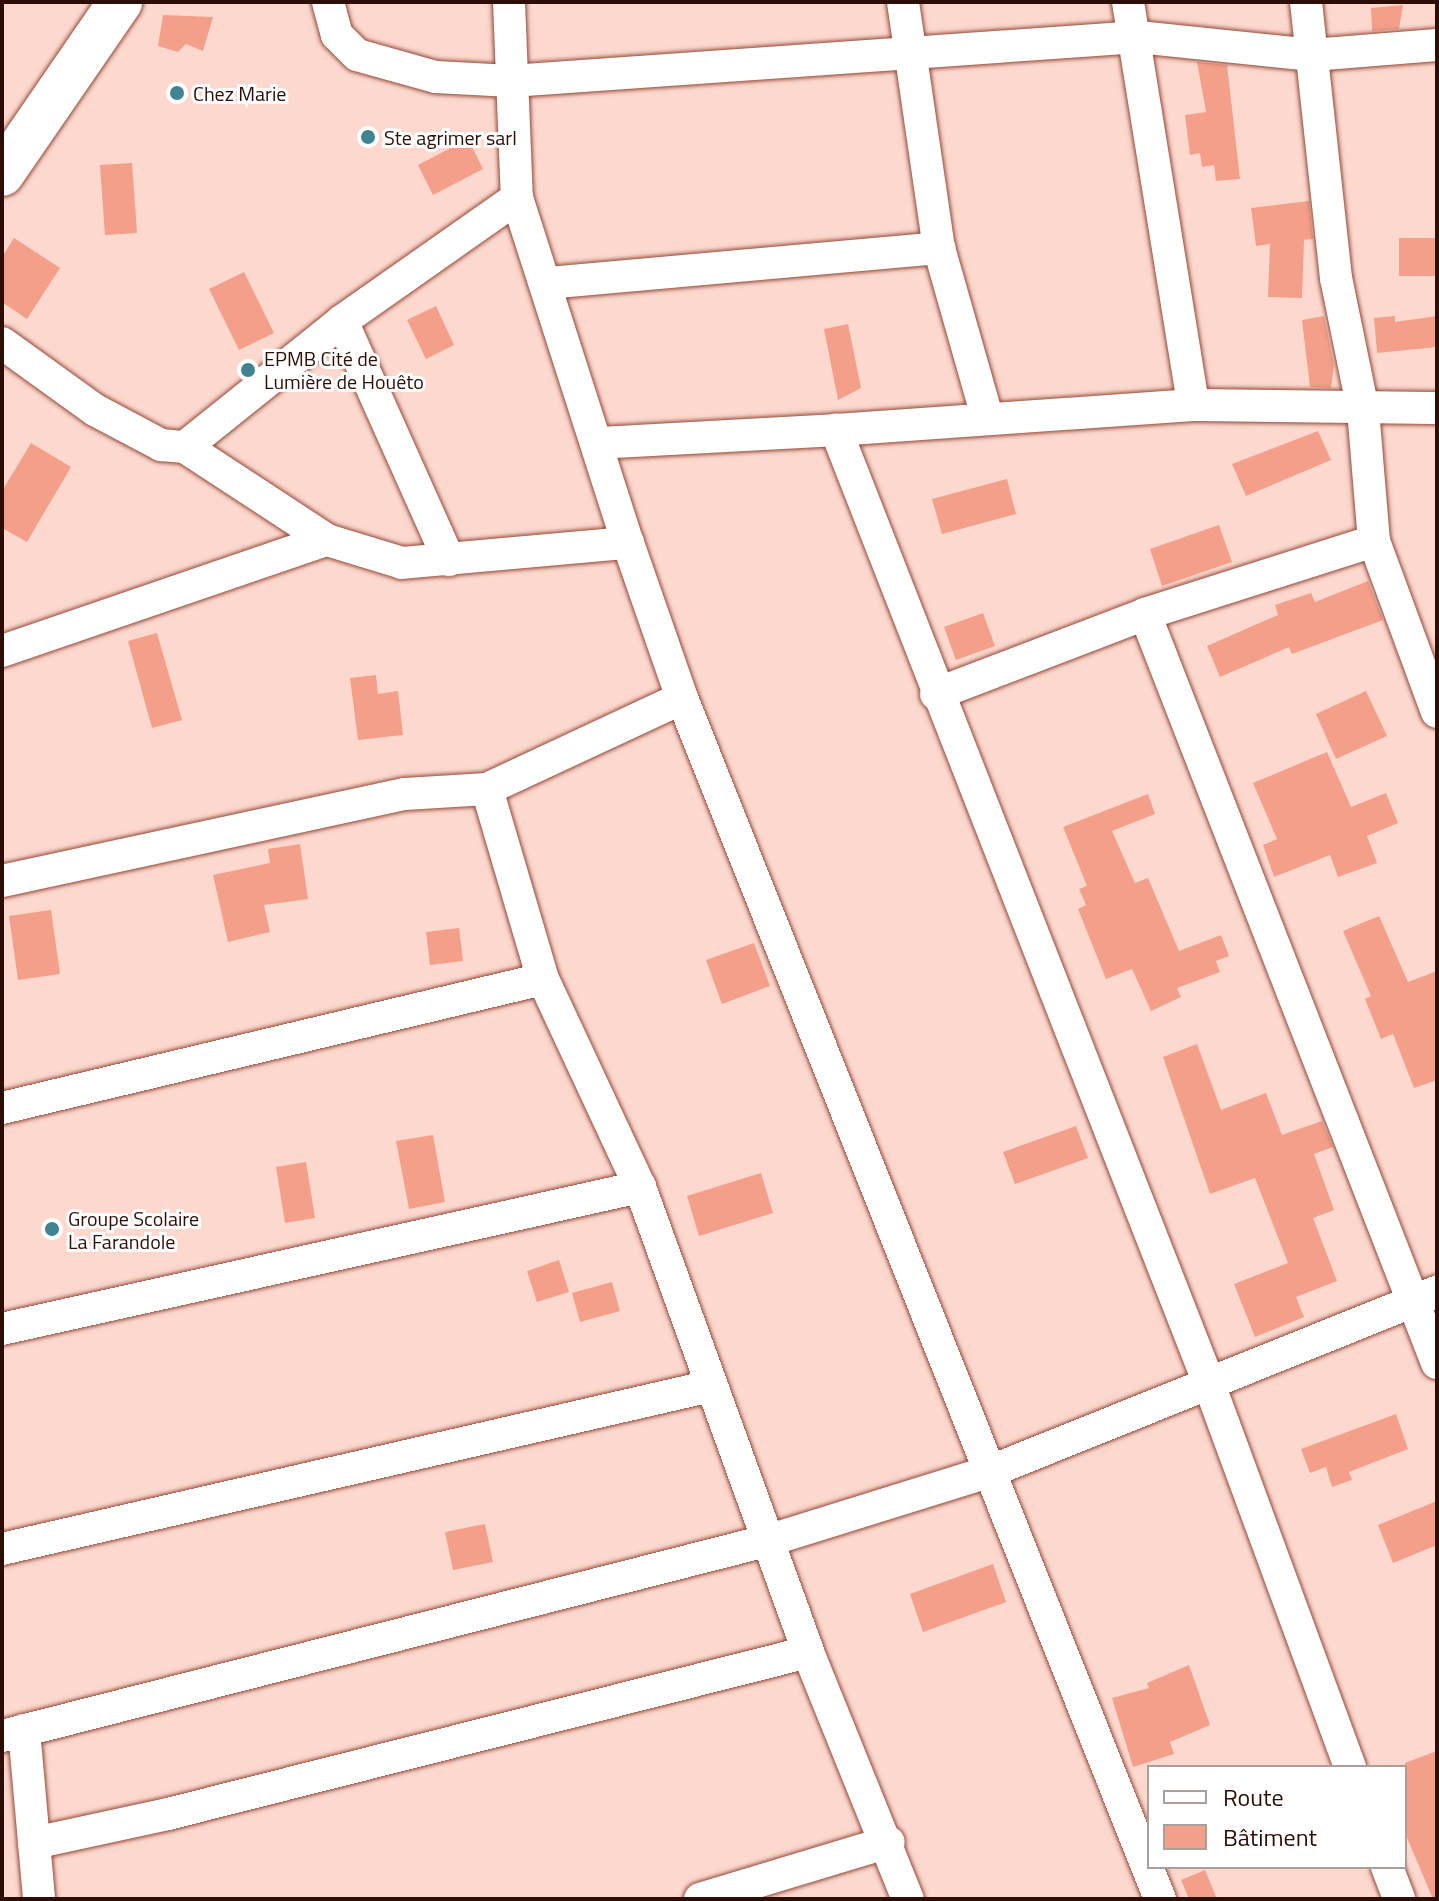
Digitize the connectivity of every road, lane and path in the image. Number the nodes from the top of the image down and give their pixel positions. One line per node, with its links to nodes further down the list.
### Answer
1 (120, 2): 12 (street)
2 (328, 2): 11 (street)
3 (509, 2): 11 (street)
4 (903, 2): 9 (street)
5 (1128, 2): 7 (street)
6 (1306, 2): 10 (street)
7 (1138, 37): 9 (street); 10 (street); 18 (street)
8 (1437, 45): 10 (street)
9 (910, 53): 11 (street); 14 (street)
10 (1312, 55): 20 (street)
11 (511, 81): 13 (street)
12 (2, 174)
13 (517, 198): 15 (street); 16 (street)
14 (939, 248): 15 (street); 21 (street)
15 (548, 283): 23 (street)
16 (342, 321): 24 (street); 28 (street)
17 (2, 343): 24 (street)
18 (1193, 405): 20 (street); 21 (street)
19 (1437, 408): 20 (street)
20 (1363, 410): 26 (street)
21 (987, 416): 22 (street)
22 (836, 430): 23 (street); 31 (street)
23 (598, 443): 27 (street)
24 (185, 447): 25 (street)
25 (327, 540): 28 (street); 30 (street)
26 (1374, 541): 29 (street); 33 (street)
27 (628, 543): 28 (street); 32 (street)
28 (449, 560)
29 (1145, 614): 31 (street); 39 (street)
30 (2, 651)
31 (936, 694): 43 (street)
32 (682, 698): 34 (street); 44 (street)
33 (1437, 712)
34 (487, 789): 35 (street); 36 (street)
35 (2, 881)
36 (543, 979): 37 (street); 38 (street)
37 (2, 1108)
38 (640, 1187): 40 (street); 42 (street)
39 (1426, 1297): 41 (street); 43 (street)
40 (2, 1329)
41 (1437, 1363)
42 (711, 1386): 45 (street); 46 (street)
43 (1210, 1386): 44 (street); 49 (street)
44 (991, 1471): 45 (street); 52 (street)
45 (770, 1540): 47 (street); 48 (street)
46 (2, 1549)
47 (808, 1652): 50 (street); 51 (street)
48 (13, 1733): 51 (street)
49 (1349, 1765)
50 (889, 1842): 56 (street); 57 (street)
51 (34, 1843): 55 (street)
52 (1147, 1866)
53 (1148, 1869): 58 (street)
54 (1388, 1869): 59 (street)
55 (39, 1899)
56 (700, 1899)
57 (908, 1899)
58 (1160, 1899)
59 (1399, 1899)

